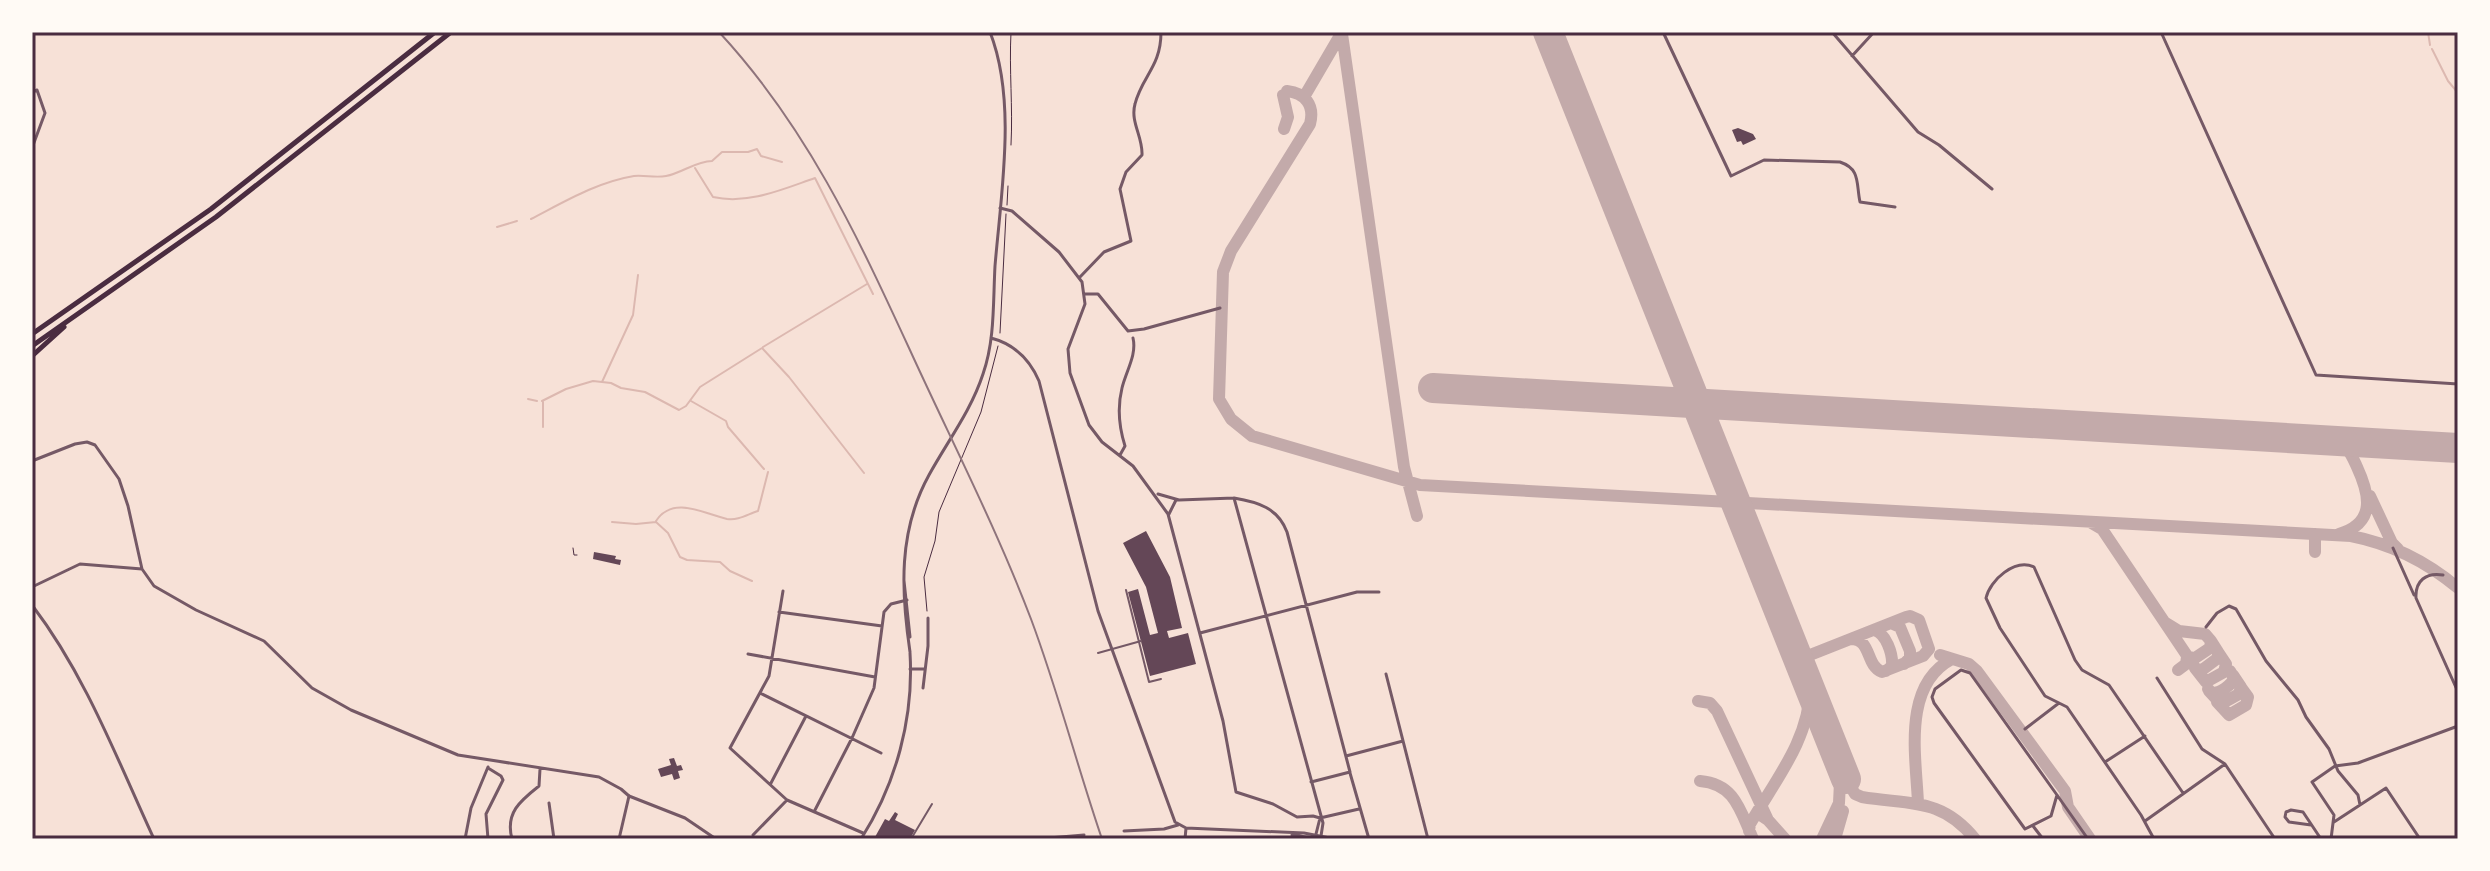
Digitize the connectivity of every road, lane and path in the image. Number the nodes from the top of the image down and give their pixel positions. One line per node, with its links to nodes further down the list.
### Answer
1 (435, 32): 19 (highway)
2 (451, 32): 18 (highway)
3 (990, 32): 14 (street)
4 (1161, 32): 15 (street)
5 (1663, 32): 13 (street)
6 (1832, 32): 9 (street)
7 (1874, 32): 9 (street)
8 (2161, 32): 24 (street)
9 (1852, 56): 12 (street)
10 (32, 92): 11 (street)
11 (32, 148)
12 (1992, 189)
13 (1895, 207)
14 (1000, 208): 15 (street); 20 (street)
15 (1080, 277): 16 (street)
16 (1085, 294): 17 (street); 26 (street)
17 (1220, 308)
18 (84, 310): 22 (highway); 23 (highway)
19 (32, 332)
20 (991, 338): 42 (street); 52 (street)
21 (1133, 338): 26 (street)
22 (32, 346)
23 (32, 356)
24 (2458, 384)
25 (965, 450): 47 (path)
26 (1120, 455): 28 (street)
27 (32, 461): 35 (street)
28 (1154, 492): 30 (street); 31 (street)
29 (1234, 498): 30 (street); 44 (street); 46 (street)
30 (1176, 500): 31 (street)
31 (1169, 517): 50 (street)
32 (573, 548): 34 (path)
33 (2393, 548): 41 (street)
34 (577, 555)
35 (142, 569): 37 (street); 74 (street)
36 (2443, 575): 41 (street)
37 (32, 587)
38 (1126, 590): 51 (street)
39 (783, 591): 45 (street)
40 (1379, 592): 44 (street)
41 (2416, 598): 63 (street)
42 (905, 600): 48 (street); 56 (street)
43 (32, 605): 105 (street)
44 (1306, 606): 46 (street); 73 (street)
45 (779, 612): 48 (street); 55 (street)
46 (1266, 615): 50 (street); 81 (street)
47 (928, 618): 57 (street)
48 (882, 626): 59 (street)
49 (2206, 627): 77 (street)
50 (1200, 633): 92 (street)
51 (1140, 642): 52 (street); 61 (street)
52 (1111, 649): 53 (street); 95 (street)
53 (1098, 653)
54 (748, 654): 55 (street)
55 (772, 658): 59 (street); 64 (street)
56 (910, 669): 57 (street); 100 (street)
57 (925, 669): 62 (street)
58 (1386, 674): 71 (street)
59 (875, 677): 70 (street)
60 (2157, 678): 76 (street)
61 (1161, 679)
62 (923, 688)
63 (2458, 692)
64 (760, 693): 66 (street); 82 (street)
65 (2059, 703): 68 (street); 69 (street); 75 (street)
66 (806, 716): 70 (street); 82 (street)
67 (2458, 726): 77 (street)
68 (2025, 729)
69 (2145, 736): 75 (street); 83 (street)
70 (852, 738): 72 (street); 91 (street)
71 (1403, 741): 73 (street); 118 (street)
72 (881, 753)
73 (1346, 756): 80 (street)
74 (490, 762): 78 (street); 79 (street)
75 (2105, 762): 93 (street)
76 (2225, 764): 83 (street); 122 (street)
77 (2335, 766): 89 (street); 94 (street)
78 (488, 768): 106 (street); 107 (street)
79 (540, 769): 85 (street); 108 (street)
80 (1350, 772): 81 (street); 90 (street)
81 (1311, 782): 92 (street)
82 (770, 784): 86 (street)
83 (2183, 793): 93 (street)
84 (2057, 795): 96 (street); 96 (street); 120 (street)
85 (629, 796): 110 (street); 111 (street)
86 (787, 800): 91 (street); 101 (street)
87 (549, 803): 109 (street)
88 (932, 804): 113 (street)
89 (2360, 805): 94 (street); 125 (street)
90 (1359, 809): 92 (street); 117 (street)
91 (815, 811): 100 (street)
92 (1320, 818): 103 (street)
93 (2144, 821): 121 (street)
94 (2334, 822): 124 (street)
95 (1178, 825): 98 (street); 99 (street)
96 (2032, 825): 119 (street)
97 (2311, 825): 97 (street); 123 (street)
98 (1186, 828): 103 (street); 115 (street)
99 (1124, 831)
100 (864, 834): 112 (street)
101 (753, 835)
102 (1084, 835): 104 (street)
103 (1319, 837): 116 (street)
104 (1059, 838): 114 (street)
105 (154, 839)
106 (465, 839)
107 (488, 839)
108 (512, 839)
109 (554, 839)
110 (619, 839)
111 (716, 839)
112 (861, 839)
113 (911, 839)
114 (1037, 839)
115 (1185, 839)
116 (1335, 839)
117 (1369, 839)
118 (1428, 839)
119 (2043, 839)
120 (2088, 839)
121 (2154, 839)
122 (2275, 839)
123 (2321, 839)
124 (2331, 839)
125 (2420, 839)

